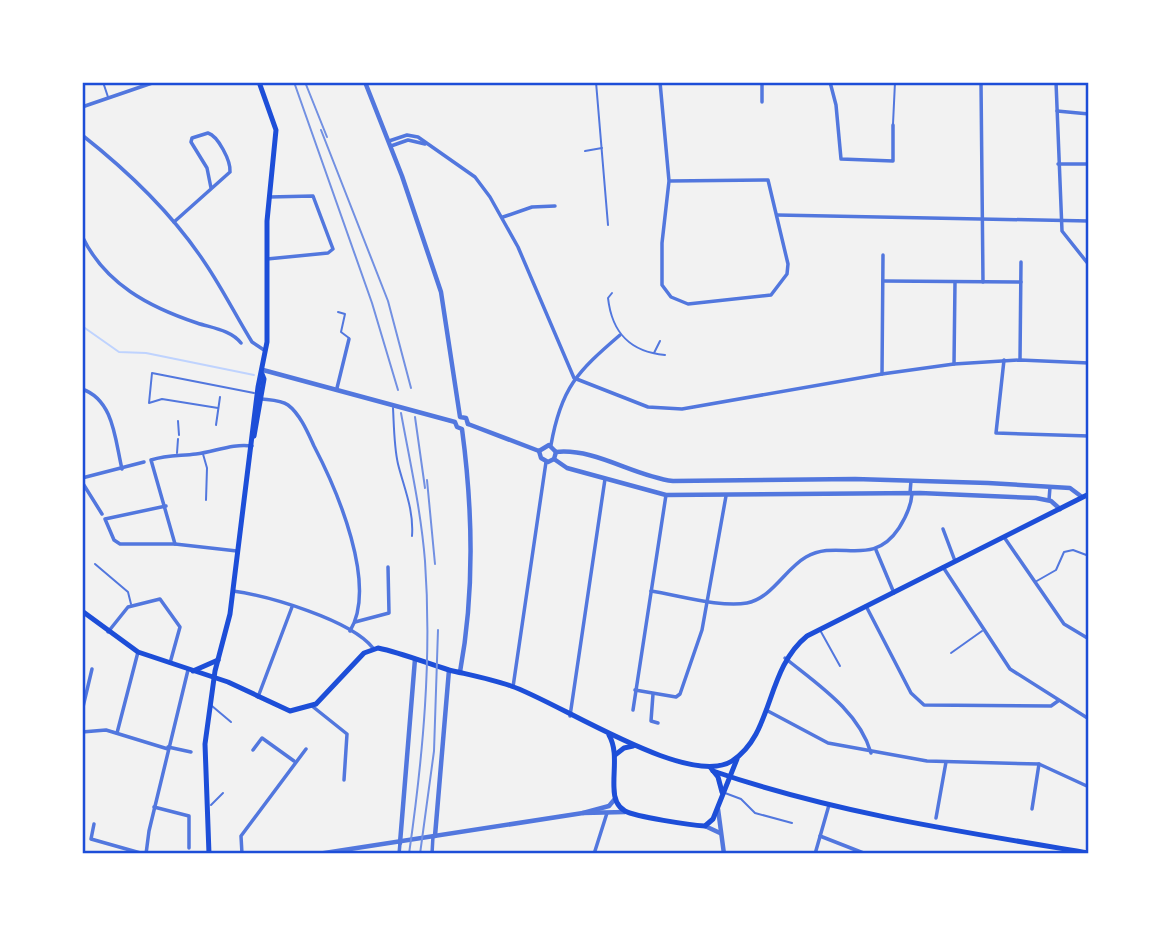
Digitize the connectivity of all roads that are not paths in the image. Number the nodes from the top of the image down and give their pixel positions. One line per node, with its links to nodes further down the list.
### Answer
1 (103, 82): 12 (lane)
2 (155, 82): 12 (street)
3 (259, 82): 26 (main road)
4 (365, 82): 19 (street)
5 (596, 82): 20 (lane)
6 (660, 82): 24 (street)
7 (762, 82): 13 (street)
8 (830, 82): 17 (street)
9 (895, 82): 17 (lane)
10 (981, 82): 30 (street)
11 (1056, 82): 15 (street)
12 (108, 98): 14 (street)
13 (762, 102)
14 (82, 107)
15 (1057, 111): 16 (street); 22 (street)
16 (1089, 114)
17 (893, 125)
18 (82, 135): 33 (street)
19 (390, 144): 29 (street); 67 (street)
20 (603, 147): 21 (lane); 34 (lane)
21 (585, 150)
22 (1058, 164): 23 (street); 31 (street)
23 (1089, 164)
24 (669, 181): 28 (street); 28 (street)
25 (211, 188): 25 (street); 33 (street)
26 (269, 197): 37 (main road); 37 (street)
27 (555, 206): 29 (street)
28 (777, 215): 30 (street)
29 (503, 217): 60 (street)
30 (982, 219): 31 (street); 42 (street)
31 (1061, 221): 32 (street); 39 (street)
32 (1089, 221)
33 (174, 222): 46 (street)
34 (608, 225)
35 (82, 236): 49 (street)
36 (883, 255): 40 (street)
37 (266, 259): 51 (main road)
38 (1021, 261): 43 (street)
39 (1089, 265)
40 (883, 281): 41 (street); 59 (street)
41 (955, 282): 42 (street); 57 (street)
42 (983, 282): 43 (street)
43 (1021, 282): 55 (street)
44 (612, 293): 47 (lane)
45 (338, 312): 48 (lane)
46 (248, 335): 49 (lane); 51 (street)
47 (620, 335): 52 (lane); 60 (street)
48 (349, 339): 61 (street)
49 (240, 341)
50 (660, 341): 52 (lane)
51 (266, 350): 58 (main road)
52 (654, 354): 53 (lane)
53 (665, 355)
54 (1004, 360): 55 (street); 57 (street); 74 (street)
55 (1020, 360): 56 (street)
56 (1089, 363)
57 (954, 364): 59 (street)
58 (263, 372): 61 (street); 63 (main road)
59 (882, 374): 60 (street)
60 (574, 378): 77 (street)
61 (337, 388): 65 (street)
62 (82, 389): 85 (street)
63 (259, 396): 66 (lane); 76 (main road); 119 (street)
64 (220, 397): 66 (lane)
65 (393, 403): 69 (street); 100 (lane)
66 (218, 408): 71 (lane)
67 (460, 416): 69 (street); 70 (street)
68 (178, 421): 73 (lane)
69 (455, 422): 72 (street)
70 (468, 424): 72 (street); 78 (street)
71 (216, 425)
72 (463, 429): 136 (street)
73 (179, 435)
74 (1089, 436)
75 (178, 439): 80 (lane)
76 (253, 446): 81 (street); 104 (main road)
77 (551, 446): 78 (street); 79 (street)
78 (539, 451): 83 (street)
79 (556, 452): 82 (street); 88 (street)
80 (177, 453): 81 (street); 96 (street)
81 (203, 453): 94 (lane)
82 (554, 459): 83 (street); 86 (street)
83 (546, 461): 138 (street)
84 (144, 462): 85 (street)
85 (122, 469): 87 (street)
86 (605, 479): 91 (street); 148 (street)
87 (82, 480): 98 (street)
88 (913, 481): 89 (street); 90 (street)
89 (1050, 487): 93 (street); 95 (street)
90 (913, 494): 92 (street); 95 (street); 103 (street)
91 (666, 495): 92 (street); 112 (street)
92 (726, 496): 114 (street)
93 (1085, 496): 97 (main road)
94 (206, 500)
95 (1049, 500): 97 (street)
96 (166, 506): 98 (street); 102 (street)
97 (1060, 509): 101 (main road)
98 (103, 516): 102 (street)
99 (943, 528): 106 (street)
100 (412, 536)
101 (1004, 537): 106 (main road); 110 (street)
102 (175, 544): 104 (street)
103 (876, 550): 113 (street); 114 (street)
104 (239, 551): 111 (main road)
105 (1089, 556): 110 (lane)
106 (955, 561): 109 (main road)
107 (95, 564): 115 (lane)
108 (388, 567): 119 (street)
109 (943, 567): 113 (main road); 122 (street)
110 (1034, 582): 124 (street)
111 (233, 591): 117 (street); 130 (main road)
112 (651, 591): 114 (street); 139 (street)
113 (894, 593): 116 (main road)
114 (708, 600): 140 (street)
115 (132, 605): 123 (street); 131 (street)
116 (866, 606): 120 (main road); 142 (street)
117 (292, 607): 121 (street); 141 (street)
118 (82, 611): 123 (main road)
119 (355, 622): 121 (street)
120 (820, 629): 128 (main road); 132 (lane)
121 (350, 631): 125 (street)
122 (983, 631): 127 (lane); 142 (street)
123 (108, 632): 126 (main road)
124 (1089, 639)
125 (373, 648): 129 (main road); 144 (main road)
126 (138, 652): 131 (main road); 153 (street)
127 (951, 653)
128 (785, 658): 146 (main road); 161 (street)
129 (416, 659): 133 (main road); 189 (street)
130 (218, 660): 135 (main road); 137 (main road)
131 (170, 665): 135 (main road)
132 (840, 666)
133 (446, 668): 136 (main road); 187 (street)
134 (92, 669): 147 (street)
135 (190, 670): 137 (main road); 156 (street)
136 (460, 672): 138 (main road)
137 (214, 678): 141 (main road); 143 (main road)
138 (513, 687): 148 (main road)
139 (635, 690): 140 (street); 145 (street)
140 (653, 694): 151 (street)
141 (258, 697): 144 (main road)
142 (1058, 701): 149 (street)
143 (211, 705): 150 (lane); 173 (main road)
144 (312, 706): 168 (street)
145 (633, 710)
146 (766, 710): 160 (main road); 161 (street)
147 (82, 711)
148 (570, 716): 154 (main road)
149 (1089, 719)
150 (231, 722)
151 (658, 723)
152 (82, 732): 153 (street)
153 (117, 733): 156 (street)
154 (609, 735): 155 (main road); 162 (main road)
155 (633, 746): 162 (main road); 166 (main road)
156 (168, 748): 159 (street); 175 (street)
157 (306, 749): 163 (street)
158 (253, 750): 163 (street)
159 (191, 752)
160 (741, 752): 166 (main road); 167 (main road)
161 (871, 753): 164 (street)
162 (614, 756): 172 (main road)
163 (294, 761): 194 (street)
164 (946, 762): 165 (street); 181 (street)
165 (1039, 764): 169 (street); 177 (street)
166 (711, 769): 167 (main road); 170 (main road)
167 (729, 776): 170 (main road); 174 (main road)
168 (344, 780)
169 (1089, 787)
170 (722, 792): 176 (main road); 182 (lane)
171 (223, 793): 173 (lane)
172 (614, 800): 178 (main road); 179 (street)
173 (206, 805): 193 (main road)
174 (829, 805): 185 (main road); 186 (street)
175 (155, 807): 190 (street); 192 (street)
176 (718, 808): 184 (main road); 188 (street)
177 (1031, 809)
178 (625, 812): 180 (street); 184 (main road)
179 (583, 813): 180 (street); 187 (street)
180 (607, 813): 198 (street)
181 (936, 818): 185 (lane)
182 (792, 823)
183 (94, 824): 192 (street)
184 (705, 826): 188 (street)
185 (934, 826): 191 (main road)
186 (820, 836): 200 (street); 201 (street)
187 (432, 837): 189 (street); 197 (street)
188 (722, 837): 199 (street)
189 (403, 842): 195 (street); 196 (street)
190 (190, 848)
191 (1089, 853)
192 (145, 854)
193 (209, 854)
194 (242, 854)
195 (318, 854)
196 (399, 854)
197 (432, 854)
198 (594, 854)
199 (724, 854)
200 (815, 854)
201 (866, 854)

